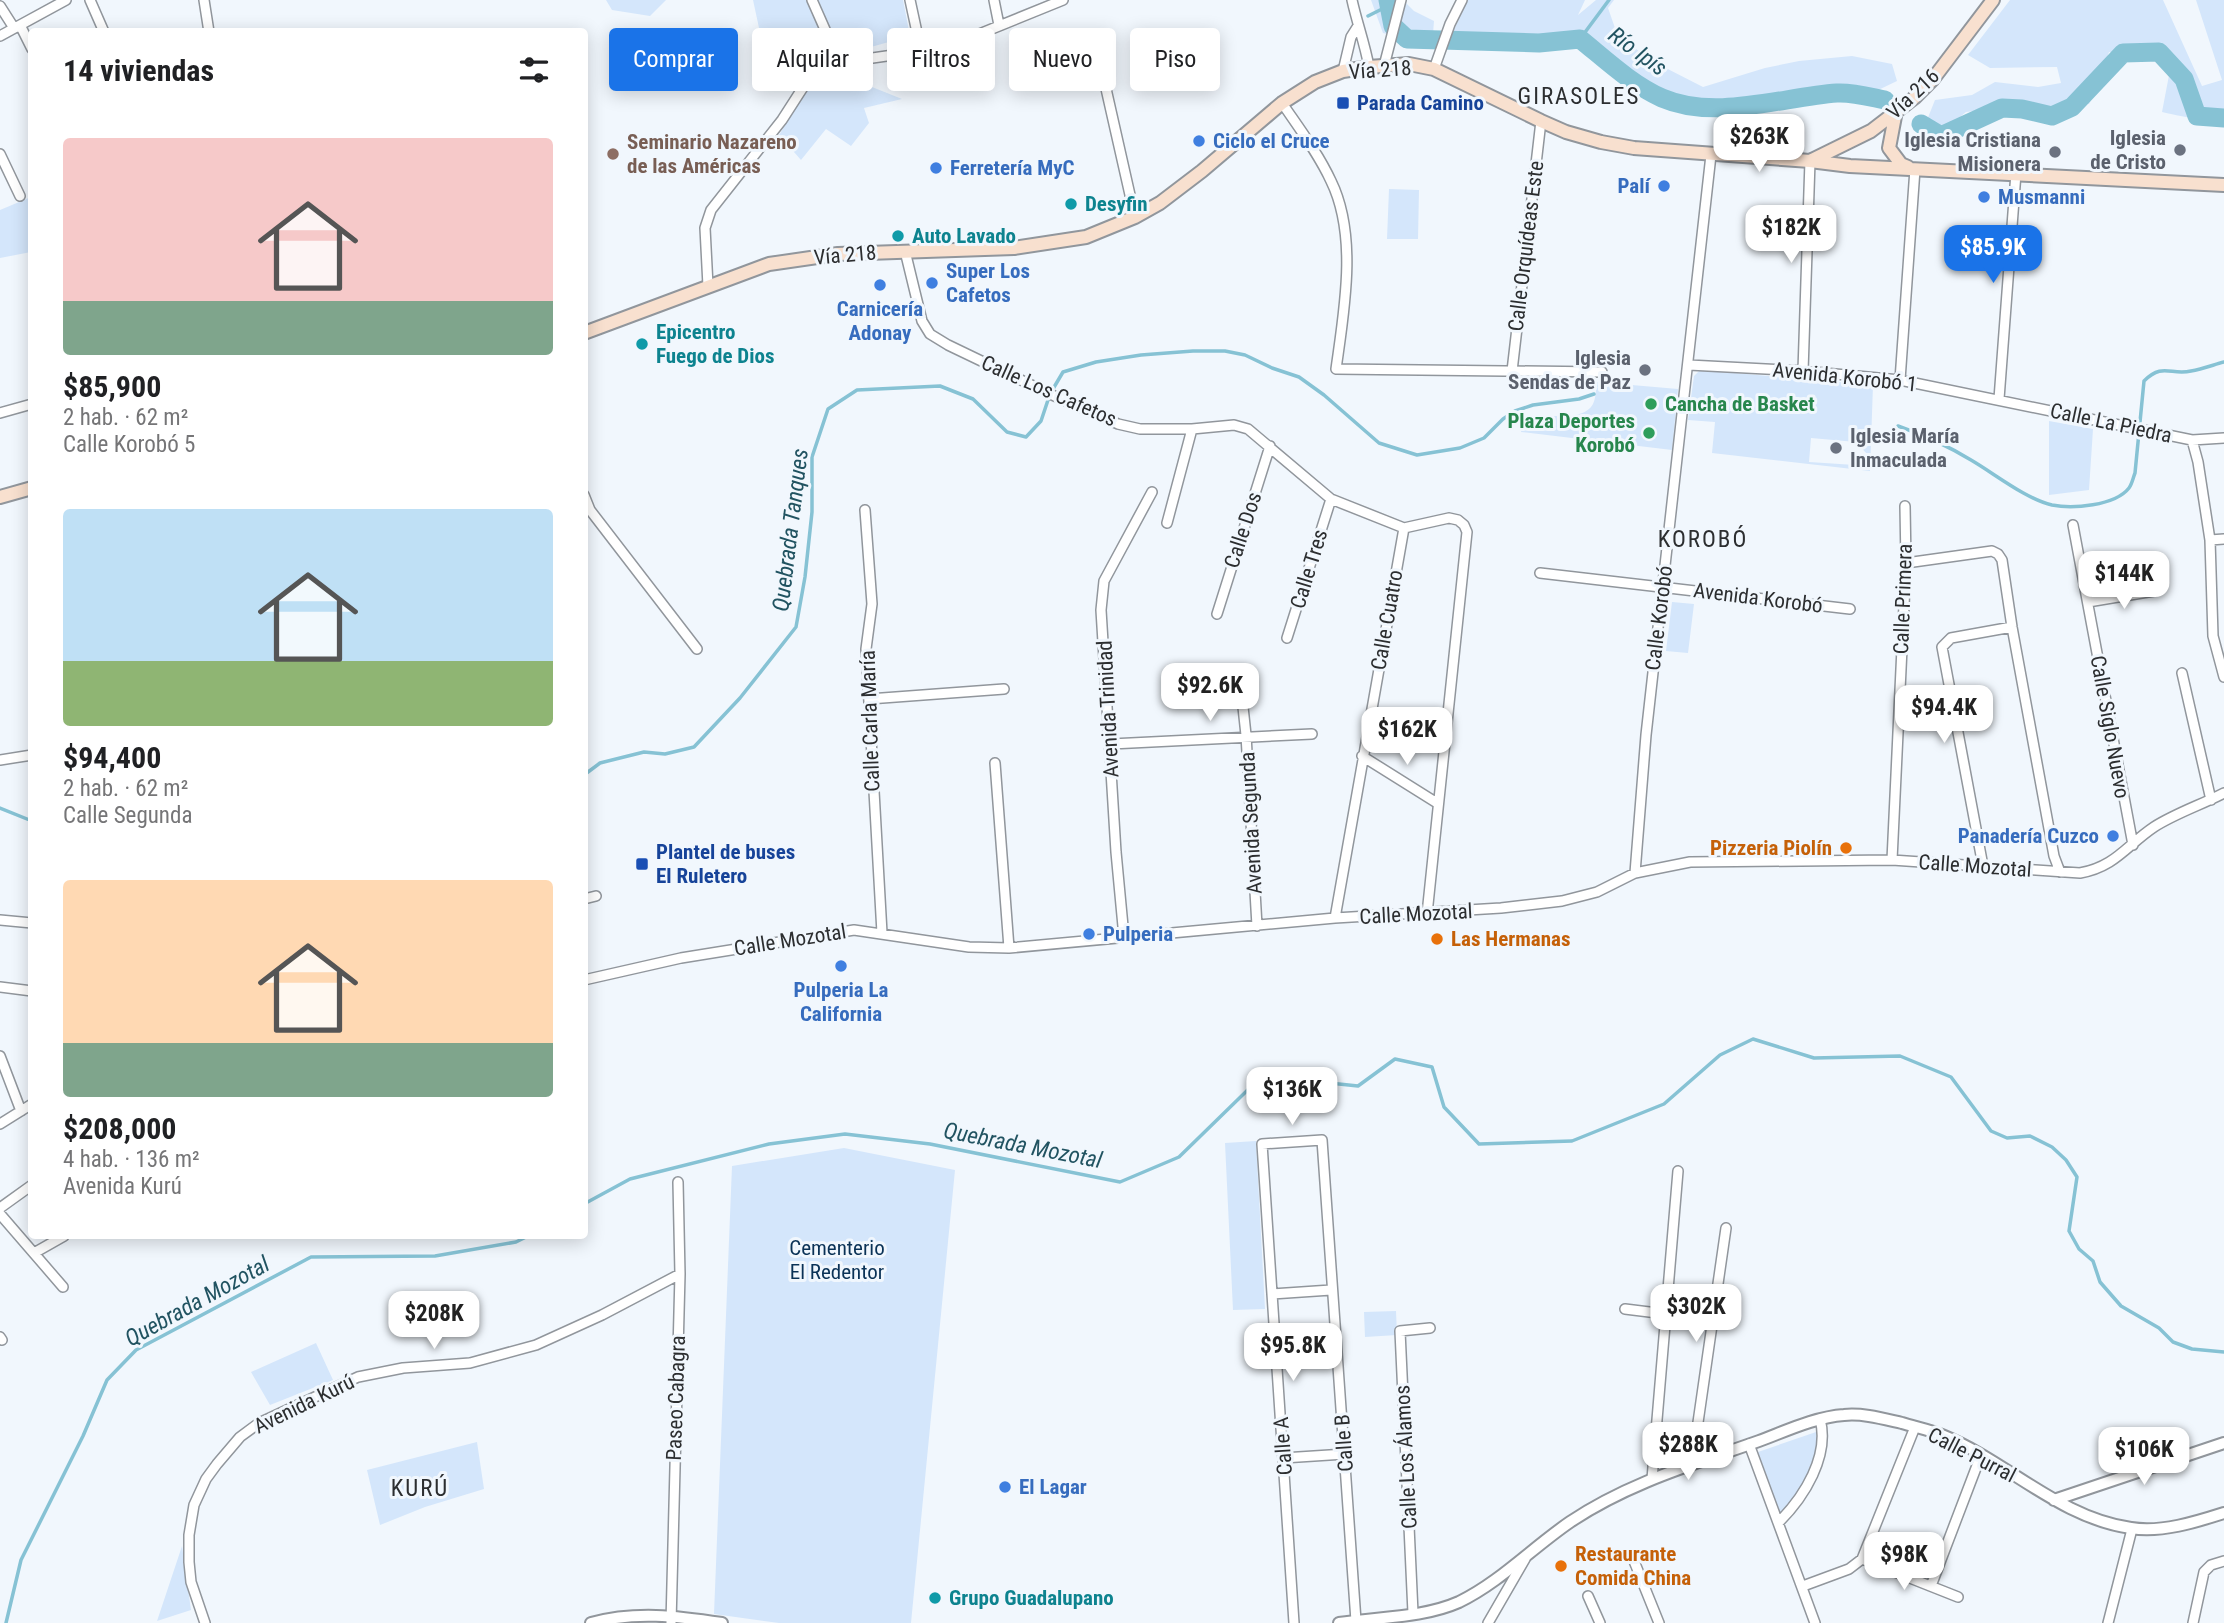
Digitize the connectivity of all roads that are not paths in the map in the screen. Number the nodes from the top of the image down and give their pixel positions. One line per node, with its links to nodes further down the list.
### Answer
1 (66, 0): 15 (street)
2 (90, 0): 16 (street)
3 (204, 0): 17 (street)
4 (812, 0): 18 (street)
5 (910, 0): 19 (street)
6 (994, 0): 13 (street)
7 (1063, 0): 13 (street)
8 (1352, 0): 14 (street)
9 (1401, 0): 23 (street)
10 (1462, 0): 25 (street)
11 (1993, 0): 30 (main road, Vía 216)
12 (0, 6): 15 (street)
13 (999, 25): 20 (street)
14 (1358, 26): 24 (street); 26 (street)
15 (17, 27): 21 (street); 22 (street)
16 (102, 28)
17 (208, 28)
18 (824, 28)
19 (916, 28)
20 (992, 28)
21 (0, 36)
22 (28, 43)
23 (1384, 66): 24 (main road, Vía 218); 25 (main road, Vía 218)
24 (1369, 67): 26 (main road, Vía 218)
25 (1434, 69): 31 (main road, Vía 218)
26 (1343, 71): 29 (main road, Vía 218)
27 (801, 91): 41 (street)
28 (1107, 91): 39 (street)
29 (1282, 103): 39 (main road, Vía 218); 44 (street)
30 (1896, 111): 34 (main road, Vía 216); 35 (main road)
31 (1541, 121): 33 (main road, Vía 218); 44 (street, Calle Orquídeas Este)
32 (0, 154): 38 (street)
33 (1711, 155): 34 (main road, Vía 218); 43 (street, Calle Korobó)
34 (1810, 161): 35 (main road, Vía 218); 45 (street)
35 (1915, 169): 36 (main road, Vía 218); 47 (street)
36 (2016, 173): 37 (main road, Vía 218); 48 (street)
37 (2224, 184)
38 (20, 196)
39 (1135, 217): 40 (main road, Vía 218)
40 (905, 251): 41 (main road, Vía 218); 51 (street, Calle Los Cafetos)
41 (708, 286): 42 (main road, Vía 218)
42 (588, 331)
43 (1689, 365): 45 (street, Avenida Korobó 1); 69 (street, Calle Korobó)
44 (1512, 371): 46 (street)
45 (1803, 371): 47 (street, Avenida Korobó 1)
46 (1602, 372)
47 (1900, 380): 48 (street, Avenida Korobó 1)
48 (1999, 399): 53 (street, Calle La Piedra)
49 (28, 405): 50 (street)
50 (1, 410)
51 (1192, 429): 54 (street, Calle Los Cafetos); 62 (street)
52 (2224, 438): 53 (street, Calle La Piedra)
53 (2192, 440): 66 (street)
54 (1270, 446): 58 (street, Calle Los Cafetos); 73 (street, Calle Dos)
55 (28, 489): 57 (main road)
56 (1152, 492): 84 (street, Avenida Trinidad)
57 (0, 497)
58 (1331, 499): 64 (street, Calle Los Cafetos); 75 (street, Calle Tres)
59 (588, 505): 76 (street)
60 (1905, 506): 67 (street, Calle Primera)
61 (865, 510): 81 (street, Calle Carla María)
62 (1167, 523)
63 (2073, 525): 71 (street, Calle Siglo Nuevo)
64 (1404, 528): 86 (street, Calle Cuatro); 91 (street)
65 (2224, 538): 66 (street)
66 (2210, 540): 78 (street)
67 (1906, 563): 74 (street); 93 (street, Calle Primera)
68 (1540, 573): 69 (street, Avenida Korobó)
69 (1663, 587): 72 (street, Avenida Korobó); 96 (street, Calle Korobó)
70 (2154, 591): 71 (street)
71 (2088, 602): 92 (street, Calle Siglo Nuevo)
72 (1850, 609)
73 (1217, 614)
74 (2012, 627): 94 (street); 95 (street)
75 (1287, 638)
76 (697, 649)
77 (2182, 673): 90 (street)
78 (2224, 677)
79 (1240, 679): 83 (street, Avenida Segunda)
80 (1004, 689): 81 (street)
81 (869, 699): 104 (street, Calle Carla María)
82 (1312, 734): 83 (street)
83 (1246, 735): 84 (street); 103 (street, Avenida Segunda)
84 (1111, 744): 105 (street, Avenida Trinidad)
85 (28, 756): 87 (street)
86 (1362, 756): 91 (street); 100 (street, Calle Cuatro)
87 (0, 760)
88 (995, 763): 106 (street)
89 (2224, 793): 90 (street, Calle Mozotal)
90 (2211, 800): 92 (street, Calle Mozotal)
91 (1437, 803): 99 (street)
92 (2133, 845): 95 (street, Calle Mozotal)
93 (1892, 860): 94 (street, Calle Mozotal); 96 (street, Calle Mozotal)
94 (1983, 866): 95 (street, Calle Mozotal)
95 (2060, 872)
96 (1635, 873): 99 (street, Calle Mozotal)
97 (596, 896): 98 (street)
98 (588, 898)
99 (1427, 914): 100 (street, Calle Mozotal)
100 (1335, 918): 103 (street, Calle Mozotal)
101 (0, 920): 102 (street)
102 (28, 923)
103 (1257, 926): 105 (street, Calle Mozotal)
104 (882, 933): 106 (street, Calle Mozotal); 107 (street, Calle Mozotal)
105 (1124, 937): 106 (street, Calle Mozotal)
106 (1009, 948)
107 (588, 979)
108 (0, 987): 109 (street)
109 (28, 990)
110 (0, 1056): 112 (street)
111 (28, 1107): 112 (street)
112 (21, 1111): 113 (street)
113 (0, 1124)
114 (1262, 1144): 125 (street, Calle B); 126 (street, Calle A)
115 (1678, 1171): 128 (street)
116 (678, 1182): 123 (street, Paseo Cabagra)
117 (28, 1188): 118 (street)
118 (0, 1208)
119 (0, 1214): 122 (street)
120 (1726, 1228): 138 (street)
121 (59, 1239): 122 (street)
122 (34, 1253): 124 (street)
123 (680, 1274): 153 (street, Paseo Cabagra); 155 (street, Avenida Kurú)
124 (63, 1287)
125 (1331, 1290): 126 (street); 135 (street, Calle B)
126 (1272, 1294): 137 (street, Calle A)
127 (1625, 1309): 128 (street)
128 (1667, 1314): 129 (street); 139 (street)
129 (1706, 1319)
130 (1430, 1328): 152 (street, Calle Los Álamos)
131 (1820, 1419): 132 (street, Calle Purral); 134 (street, Calle Purral); 142 (street)
132 (1915, 1427): 136 (street, Calle Purral); 145 (street)
133 (2224, 1443): 140 (street)
134 (1749, 1444): 138 (street, Calle Purral); 142 (street)
135 (1345, 1454): 137 (street); 154 (street, Calle B)
136 (1981, 1455): 140 (street, Calle Purral); 149 (street)
137 (1283, 1458): 158 (street, Calle A)
138 (1692, 1464): 139 (street, Calle Purral)
139 (1653, 1479): 144 (street, Calle Purral)
140 (2054, 1500): 143 (street, Calle Purral)
141 (2224, 1513): 143 (street, Calle Purral)
142 (1779, 1522): 148 (street)
143 (2132, 1529): 164 (street)
144 (1526, 1558): 152 (street, Calle Purral); 160 (street)
145 (1862, 1559): 148 (street); 149 (street)
146 (1634, 1561): 162 (street)
147 (2224, 1561): 165 (street)
148 (1803, 1586): 163 (street)
149 (1931, 1586): 151 (street)
150 (1588, 1596): 161 (street)
151 (1958, 1597)
152 (1413, 1613): 154 (street, Calle Purral)
153 (671, 1619): 156 (street); 157 (street)
154 (1356, 1621): 159 (street, Calle Purral)
155 (205, 1623)
156 (591, 1623)
157 (722, 1623)
158 (1294, 1623)
159 (1339, 1623)
160 (1488, 1623)
161 (1600, 1623)
162 (1660, 1623)
163 (1815, 1623)
164 (2108, 1623)
165 (2193, 1623)

